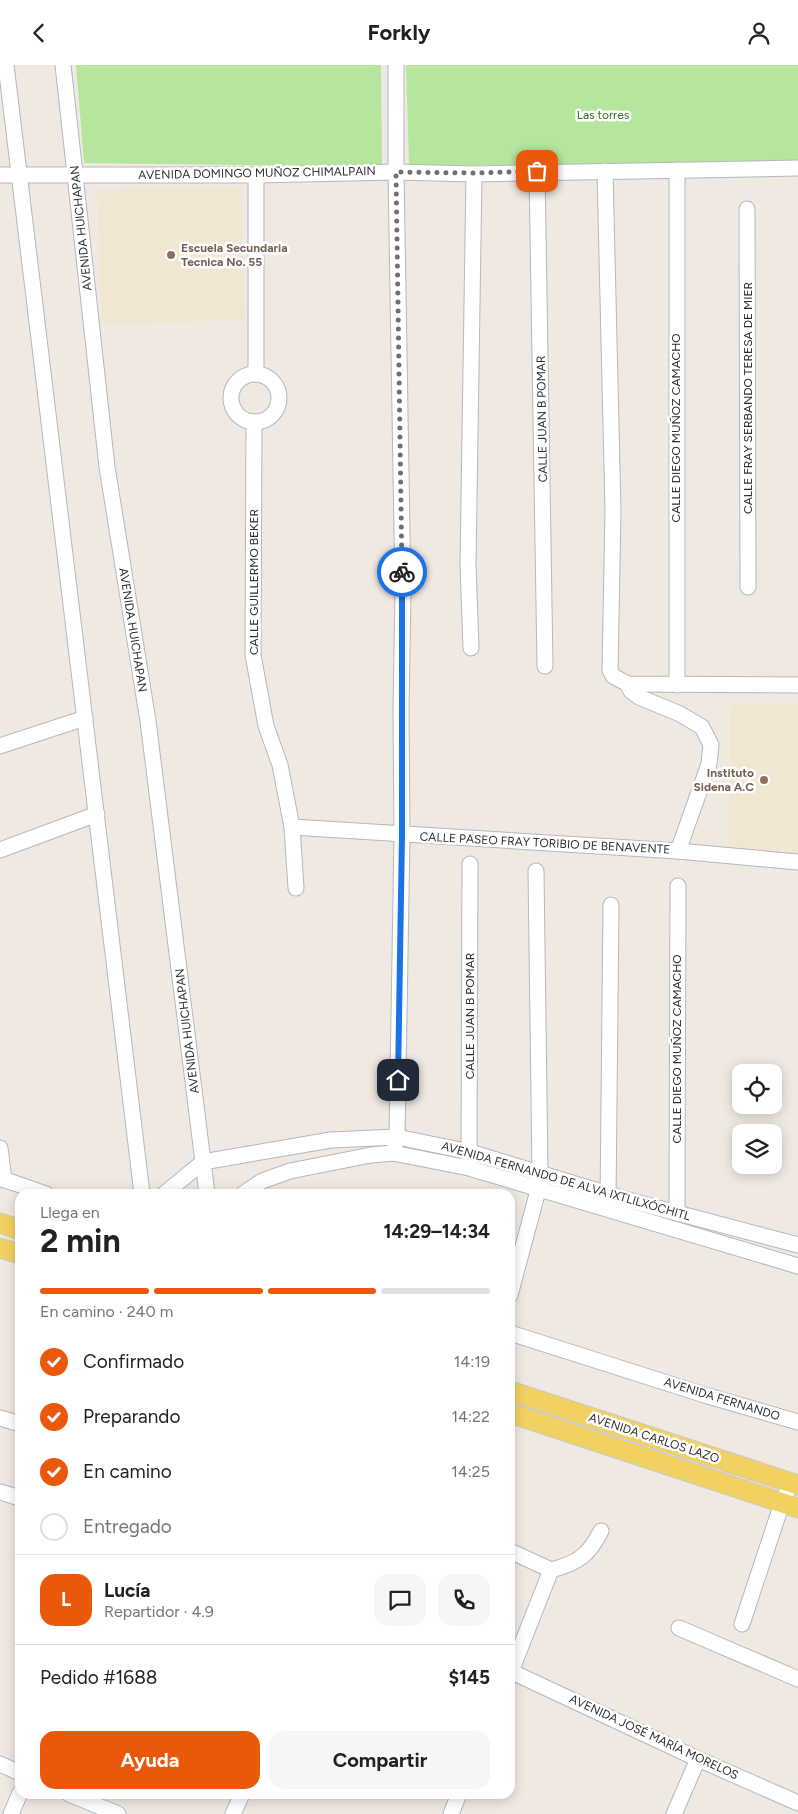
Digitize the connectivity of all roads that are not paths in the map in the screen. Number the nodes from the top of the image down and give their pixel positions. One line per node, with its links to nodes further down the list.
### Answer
1 (6, 65): 10 (street)
2 (63, 65): 12 (street, AVENIDA HUICHAPAN)
3 (396, 65): 8 (street)
4 (798, 168): 5 (street, AVENIDA DOMINGO MUÑOZ CHIMALPAIN)
5 (677, 170): 7 (street, AVENIDA DOMINGO MUÑOZ CHIMALPAIN); 21 (street, CALLE DIEGO MUÑOZ CAMACHO)
6 (537, 171): 7 (street, AVENIDA DOMINGO MUÑOZ CHIMALPAIN); 9 (street, AVENIDA DOMINGO MUÑOZ CHIMALPAIN); 19 (street, CALLE JUAN B POMAR)
7 (605, 171): 20 (street)
8 (396, 172): 9 (street, AVENIDA DOMINGO MUÑOZ CHIMALPAIN); 13 (street, AVENIDA DOMINGO MUÑOZ CHIMALPAIN); 27 (street)
9 (474, 173): 18 (street)
10 (19, 174): 11 (street, AVENIDA DOMINGO MUÑOZ CHIMALPAIN); 12 (street, AVENIDA DOMINGO MUÑOZ CHIMALPAIN); 23 (street)
11 (0, 175)
12 (75, 175): 13 (street, AVENIDA DOMINGO MUÑOZ CHIMALPAIN); 40 (street, AVENIDA HUICHAPAN)
13 (256, 175): 15 (street)
14 (747, 209): 17 (street, CALLE FRAY SERBANDO TERESA DE MIER)
15 (256, 373): 16 (street); 16 (street)
16 (254, 422): 26 (street, CALLE GUILLERMO BEKER)
17 (748, 587)
18 (471, 648)
19 (545, 666)
20 (628, 684): 21 (street); 29 (street)
21 (677, 685): 22 (street)
22 (798, 685)
23 (85, 718): 24 (street); 25 (street)
24 (0, 746)
25 (98, 815): 28 (street); 45 (street)
26 (292, 827): 27 (street, CALLE PASEO FRAY TORIBIO DE BENAVENTE); 34 (street, CALLE GUILLERMO BEKER)
27 (402, 835): 29 (street, CALLE PASEO FRAY TORIBIO DE BENAVENTE); 36 (street)
28 (0, 850)
29 (678, 851): 30 (street, CALLE PASEO FRAY TORIBIO DE BENAVENTE)
30 (798, 862)
31 (470, 864): 38 (street, CALLE JUAN B POMAR)
32 (536, 871): 42 (street)
33 (678, 886): 52 (street, CALLE DIEGO MUÑOZ CAMACHO)
34 (296, 888)
35 (611, 905): 50 (street)
36 (397, 1137): 38 (street, AVENIDA FERNANDO DE ALVA IXTLILXÓCHITL); 39 (street); 40 (street, AVENIDA FERNANDO DE ALVA IXTLILXÓCHITL)
37 (0, 1148): 43 (street)
38 (470, 1152): 41 (street, CALLE JUAN B POMAR); 42 (street, AVENIDA FERNANDO DE ALVA IXTLILXÓCHITL)
39 (393, 1153): 41 (street, AVENIDA FERNANDO DE ALVA IXTLILXÓCHITL); 48 (street, AVENIDA FERNANDO DE ALVA IXTLILXÓCHITL)
40 (204, 1162): 46 (street, AVENIDA FERNANDO DE ALVA IXTLILXÓCHITL); 47 (street, AVENIDA HUICHAPAN)
41 (469, 1168): 49 (street, AVENIDA FERNANDO DE ALVA IXTLILXÓCHITL)
42 (540, 1172): 49 (street); 50 (street, AVENIDA FERNANDO DE ALVA IXTLILXÓCHITL)
43 (2, 1179): 44 (street)
44 (31, 1189)
45 (141, 1189)
46 (170, 1189)
47 (207, 1189)
48 (250, 1189)
49 (538, 1189): 51 (street, AVENIDA FERNANDO DE ALVA IXTLILXÓCHITL); 59 (street)
50 (609, 1193): 51 (street); 52 (street, AVENIDA FERNANDO DE ALVA IXTLILXÓCHITL)
51 (608, 1210): 58 (street, AVENIDA FERNANDO DE ALVA IXTLILXÓCHITL)
52 (677, 1212): 55 (street, AVENIDA FERNANDO DE ALVA IXTLILXÓCHITL)
53 (0, 1223): 54 (main road)
54 (15, 1228)
55 (798, 1245)
56 (0, 1247): 57 (main road)
57 (15, 1252)
58 (798, 1266)
59 (515, 1276)
60 (515, 1335): 65 (street, AVENIDA FERNANDO)
61 (515, 1393): 66 (main road, AVENIDA CARLOS LAZO)
62 (515, 1415): 69 (main road)
63 (0, 1418): 64 (street)
64 (15, 1422)
65 (798, 1422)
66 (794, 1484): 69 (street)
67 (0, 1492): 68 (street)
68 (15, 1496)
69 (790, 1506): 73 (street)
70 (602, 1531): 72 (street)
71 (515, 1553): 72 (street)
72 (551, 1570): 75 (street)
73 (742, 1624)
74 (679, 1628): 77 (street)
75 (515, 1660)
76 (515, 1674): 78 (street, AVENIDA JOSÉ MARÍA MORELOS)
77 (798, 1679)
78 (698, 1759): 85 (street, AVENIDA JOSÉ MARÍA MORELOS); 90 (street)
79 (0, 1764): 80 (street)
80 (15, 1771)
81 (17, 1799): 86 (street)
82 (81, 1799): 87 (street)
83 (240, 1799): 88 (street)
84 (457, 1799): 89 (street)
85 (798, 1803)
86 (10, 1814)
87 (118, 1814)
88 (233, 1814)
89 (451, 1814)
90 (674, 1814)

